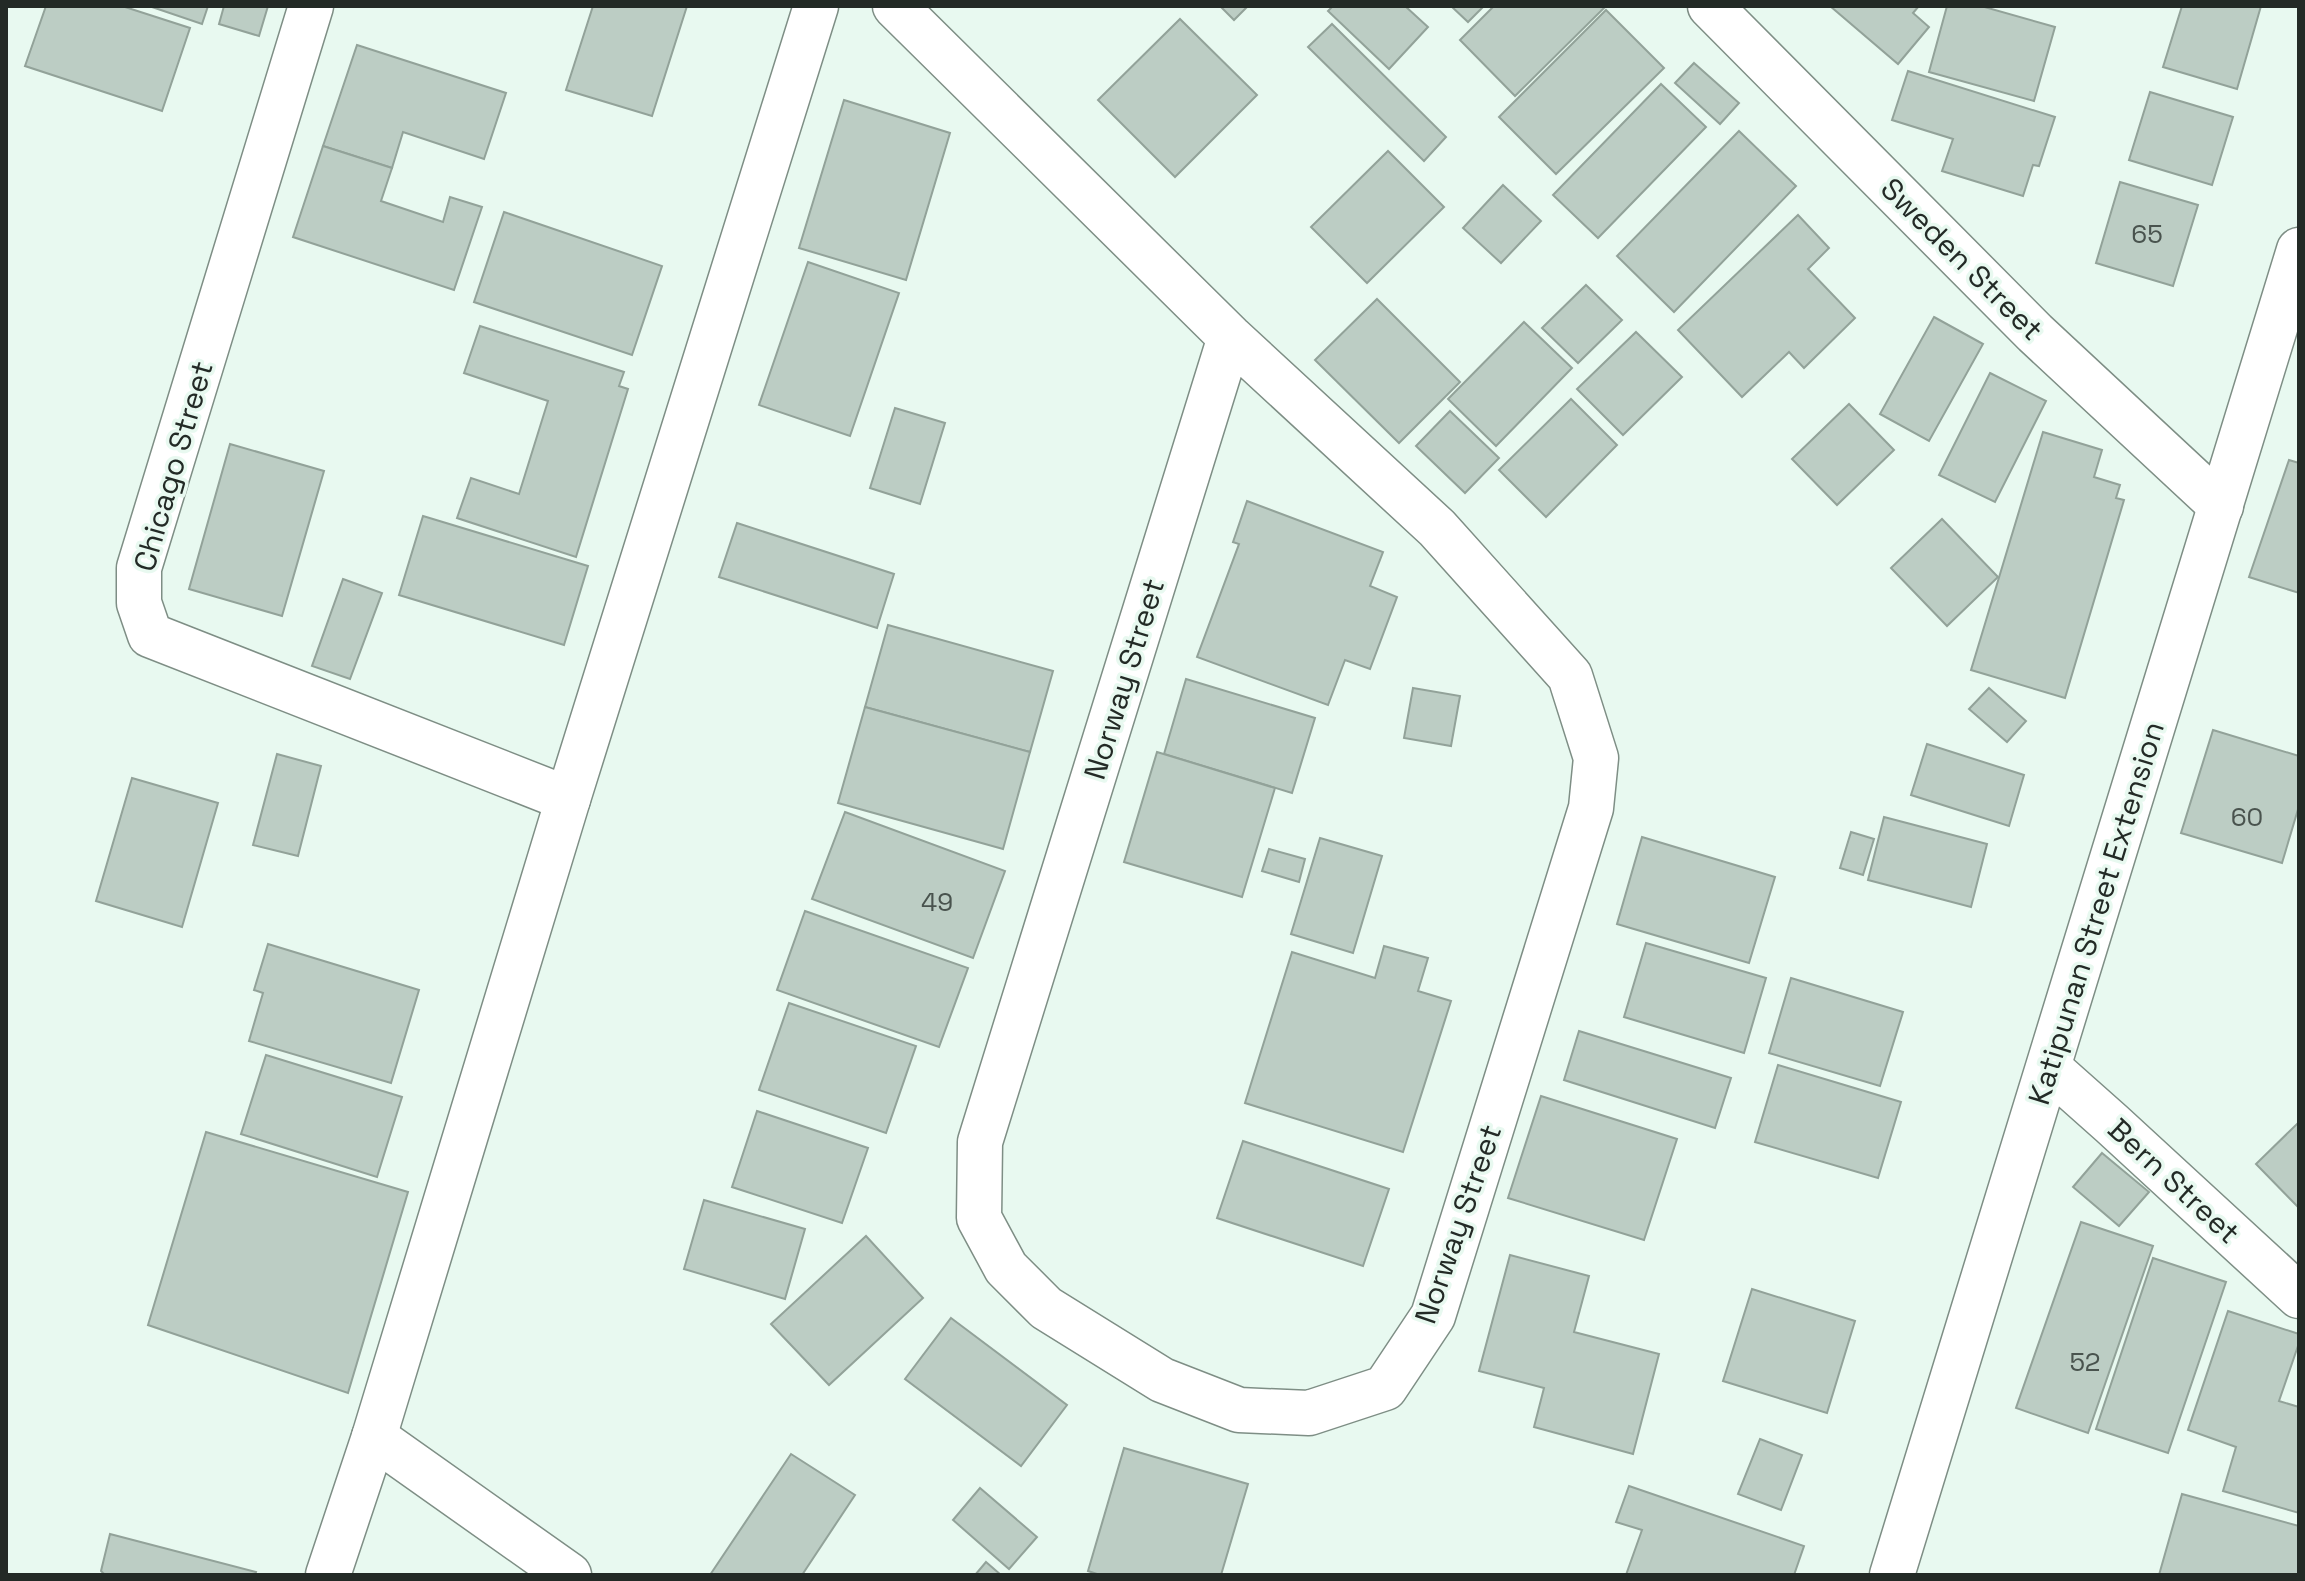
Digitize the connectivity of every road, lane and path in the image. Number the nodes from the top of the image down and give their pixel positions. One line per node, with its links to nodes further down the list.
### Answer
1 (311, 6): 8 (street, Chicago Street)
2 (816, 6): 8 (street)
3 (895, 6): 6 (street, Norway Street)
4 (1710, 6): 7 (street, Sweden Street)
5 (2299, 250): 7 (street, Katipunan Street Extension)
6 (1230, 337): 6 (street, Norway Street)
7 (2221, 506): 9 (street, Katipunan Street Extension)
8 (568, 799): 11 (street)
9 (2049, 1068): 10 (street, Bern Street); 14 (street, Katipunan Street Extension)
10 (2299, 1296)
11 (374, 1437): 12 (street); 13 (street)
12 (328, 1575)
13 (569, 1575)
14 (1892, 1575)

